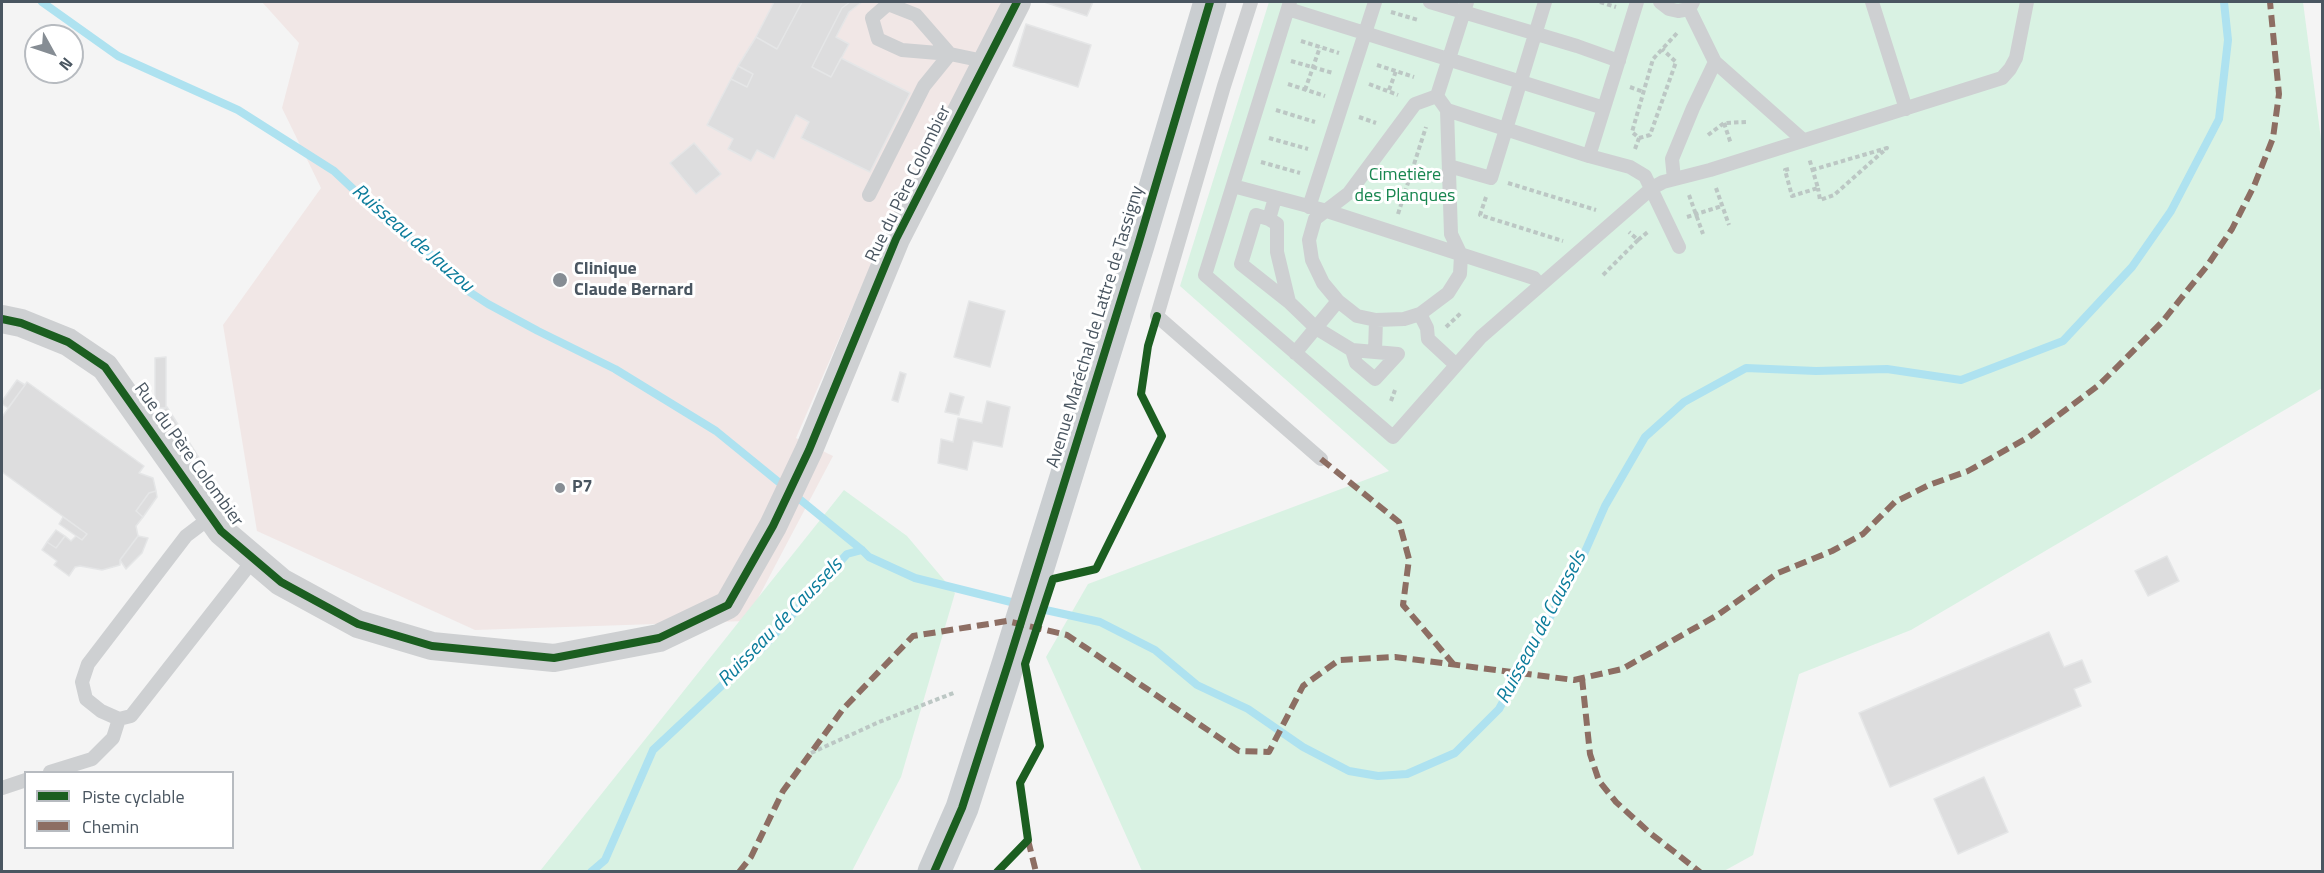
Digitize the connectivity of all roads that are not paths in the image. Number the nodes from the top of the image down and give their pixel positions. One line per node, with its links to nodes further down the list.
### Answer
1 (1017, 2): 20 (street, Rue du Père Colombier)
2 (1210, 2): 54 (main road, Avenue Maréchal de Lattre de Tassigny)
3 (1251, 2): 51 (lane)
4 (1374, 2): 14 (lane)
5 (1430, 2): 12 (lane)
6 (1545, 2): 15 (lane)
7 (1637, 2): 18 (lane)
8 (1660, 2): 13 (lane)
9 (1872, 2): 24 (lane)
10 (2027, 2): 24 (lane)
11 (1289, 5): 14 (lane); 31 (lane)
12 (1466, 7): 15 (lane); 17 (lane)
13 (1691, 9): 19 (lane)
14 (1365, 33): 17 (lane); 35 (lane)
15 (1535, 34): 18 (lane); 21 (lane)
16 (950, 54): 16 (lane); 20 (lane); 33 (lane)
17 (1449, 60): 21 (lane); 22 (lane)
18 (1619, 61): 23 (lane)
19 (1715, 62): 27 (lane); 30 (lane)
20 (985, 65): 53 (street, Rue du Père Colombier)
21 (1520, 82): 23 (lane); 26 (lane)
22 (1437, 96): 25 (lane); 36 (lane)
23 (1604, 108): 28 (lane)
24 (1906, 109): 27 (lane)
25 (1447, 110): 26 (lane); 29 (lane)
26 (1506, 129): 28 (lane); 29 (lane)
27 (1803, 140): 30 (lane)
28 (1589, 156): 32 (lane)
29 (1449, 166): 39 (lane)
30 (1674, 179): 32 (lane)
31 (1233, 186): 34 (lane); 49 (lane)
32 (1652, 188): 38 (lane); 40 (lane)
33 (869, 195)
34 (1275, 198): 35 (lane); 37 (lane)
35 (1310, 207): 36 (lane)
36 (1327, 212): 39 (lane); 41 (lane)
37 (1269, 219): 42 (lane); 42 (lane)
38 (1679, 247)
39 (1461, 255): 40 (lane); 43 (lane)
40 (1540, 285): 50 (lane)
41 (1338, 301): 45 (lane); 46 (lane)
42 (1289, 302): 46 (lane)
43 (1420, 314): 45 (lane); 50 (lane)
44 (2, 319): 52 (street, Rue du Père Colombier)
45 (1376, 320): 48 (lane)
46 (1316, 328): 47 (lane); 49 (lane)
47 (1352, 350): 48 (lane); 48 (lane)
48 (1376, 351)
49 (1295, 353): 50 (lane)
50 (1456, 365)
51 (1321, 459)
52 (211, 517): 53 (street, Rue du Père Colombier); 55 (lane)
53 (254, 559): 55 (lane)
54 (1009, 661): 59 (main road); 60 (main road)
55 (119, 719): 56 (lane)
56 (53, 771)
57 (24, 781): 58 (lane)
58 (2, 788)
59 (909, 872)
60 (934, 872)

